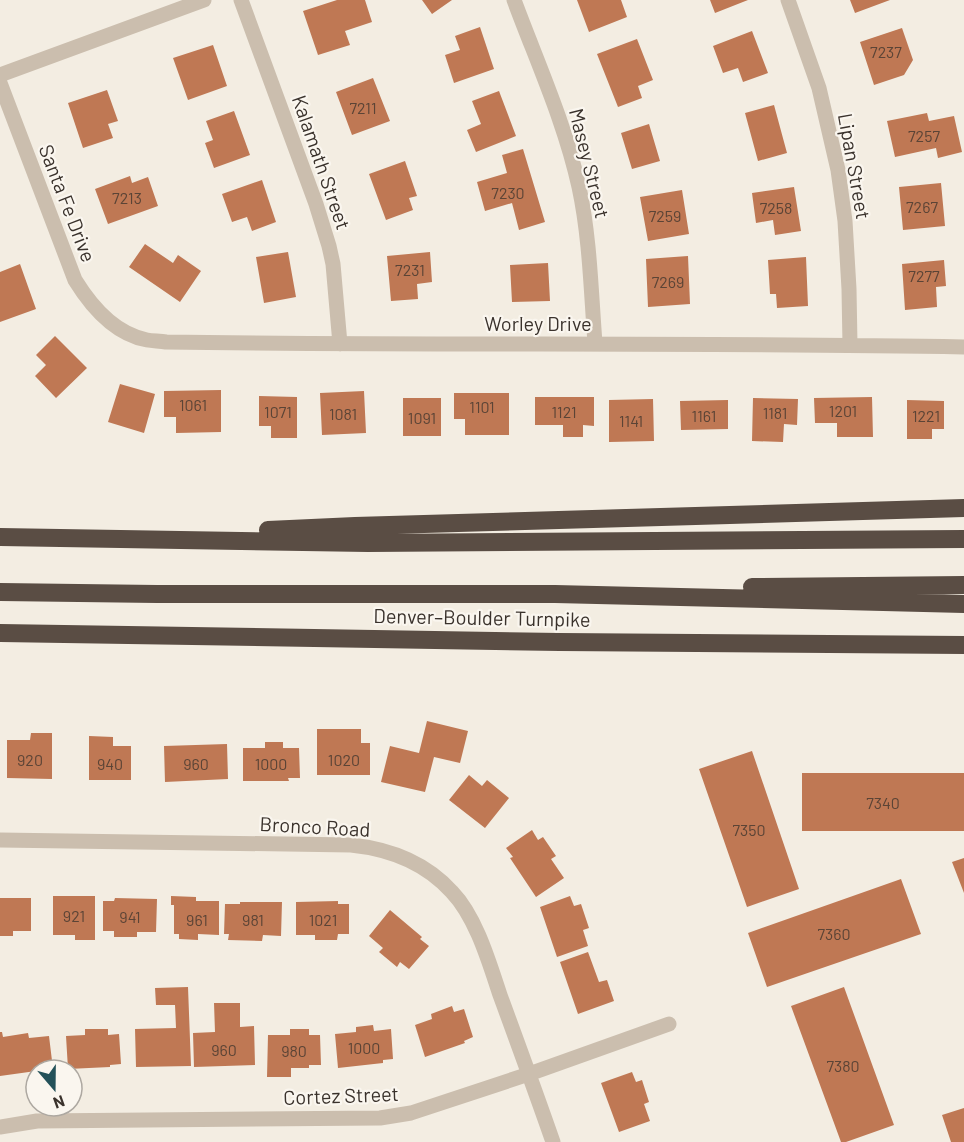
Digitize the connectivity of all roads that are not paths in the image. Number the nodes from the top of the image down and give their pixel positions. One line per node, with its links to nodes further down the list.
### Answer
1 (204, 0): 5 (street)
2 (241, 0): 8 (street, Kalamath Street)
3 (514, 0): 9 (street, Masey Street)
4 (788, 0): 10 (street, Lipan Street)
5 (0, 75)
6 (0, 83): 7 (street, Santa Fe Drive)
7 (116, 325): 8 (street, Worley Drive)
8 (340, 344): 9 (street, Worley Drive)
9 (595, 344): 10 (street, Worley Drive)
10 (850, 345): 11 (street, Worley Drive)
11 (964, 347)
12 (964, 508): 14 (highway)
13 (0, 537): 14 (highway)
14 (77, 538): 15 (highway)
15 (964, 539)
16 (964, 585): 18 (highway)
17 (0, 592): 18 (highway)
18 (555, 594): 19 (highway)
19 (964, 604)
20 (0, 633): 21 (highway, Denver–Boulder Turnpike)
21 (964, 645)
22 (0, 840): 24 (street, Bronco Road)
23 (669, 1024): 24 (street, Cortez Street)
24 (529, 1074): 25 (street, Cortez Street); 26 (street, Bronco Road)
25 (0, 1127)
26 (553, 1142)

